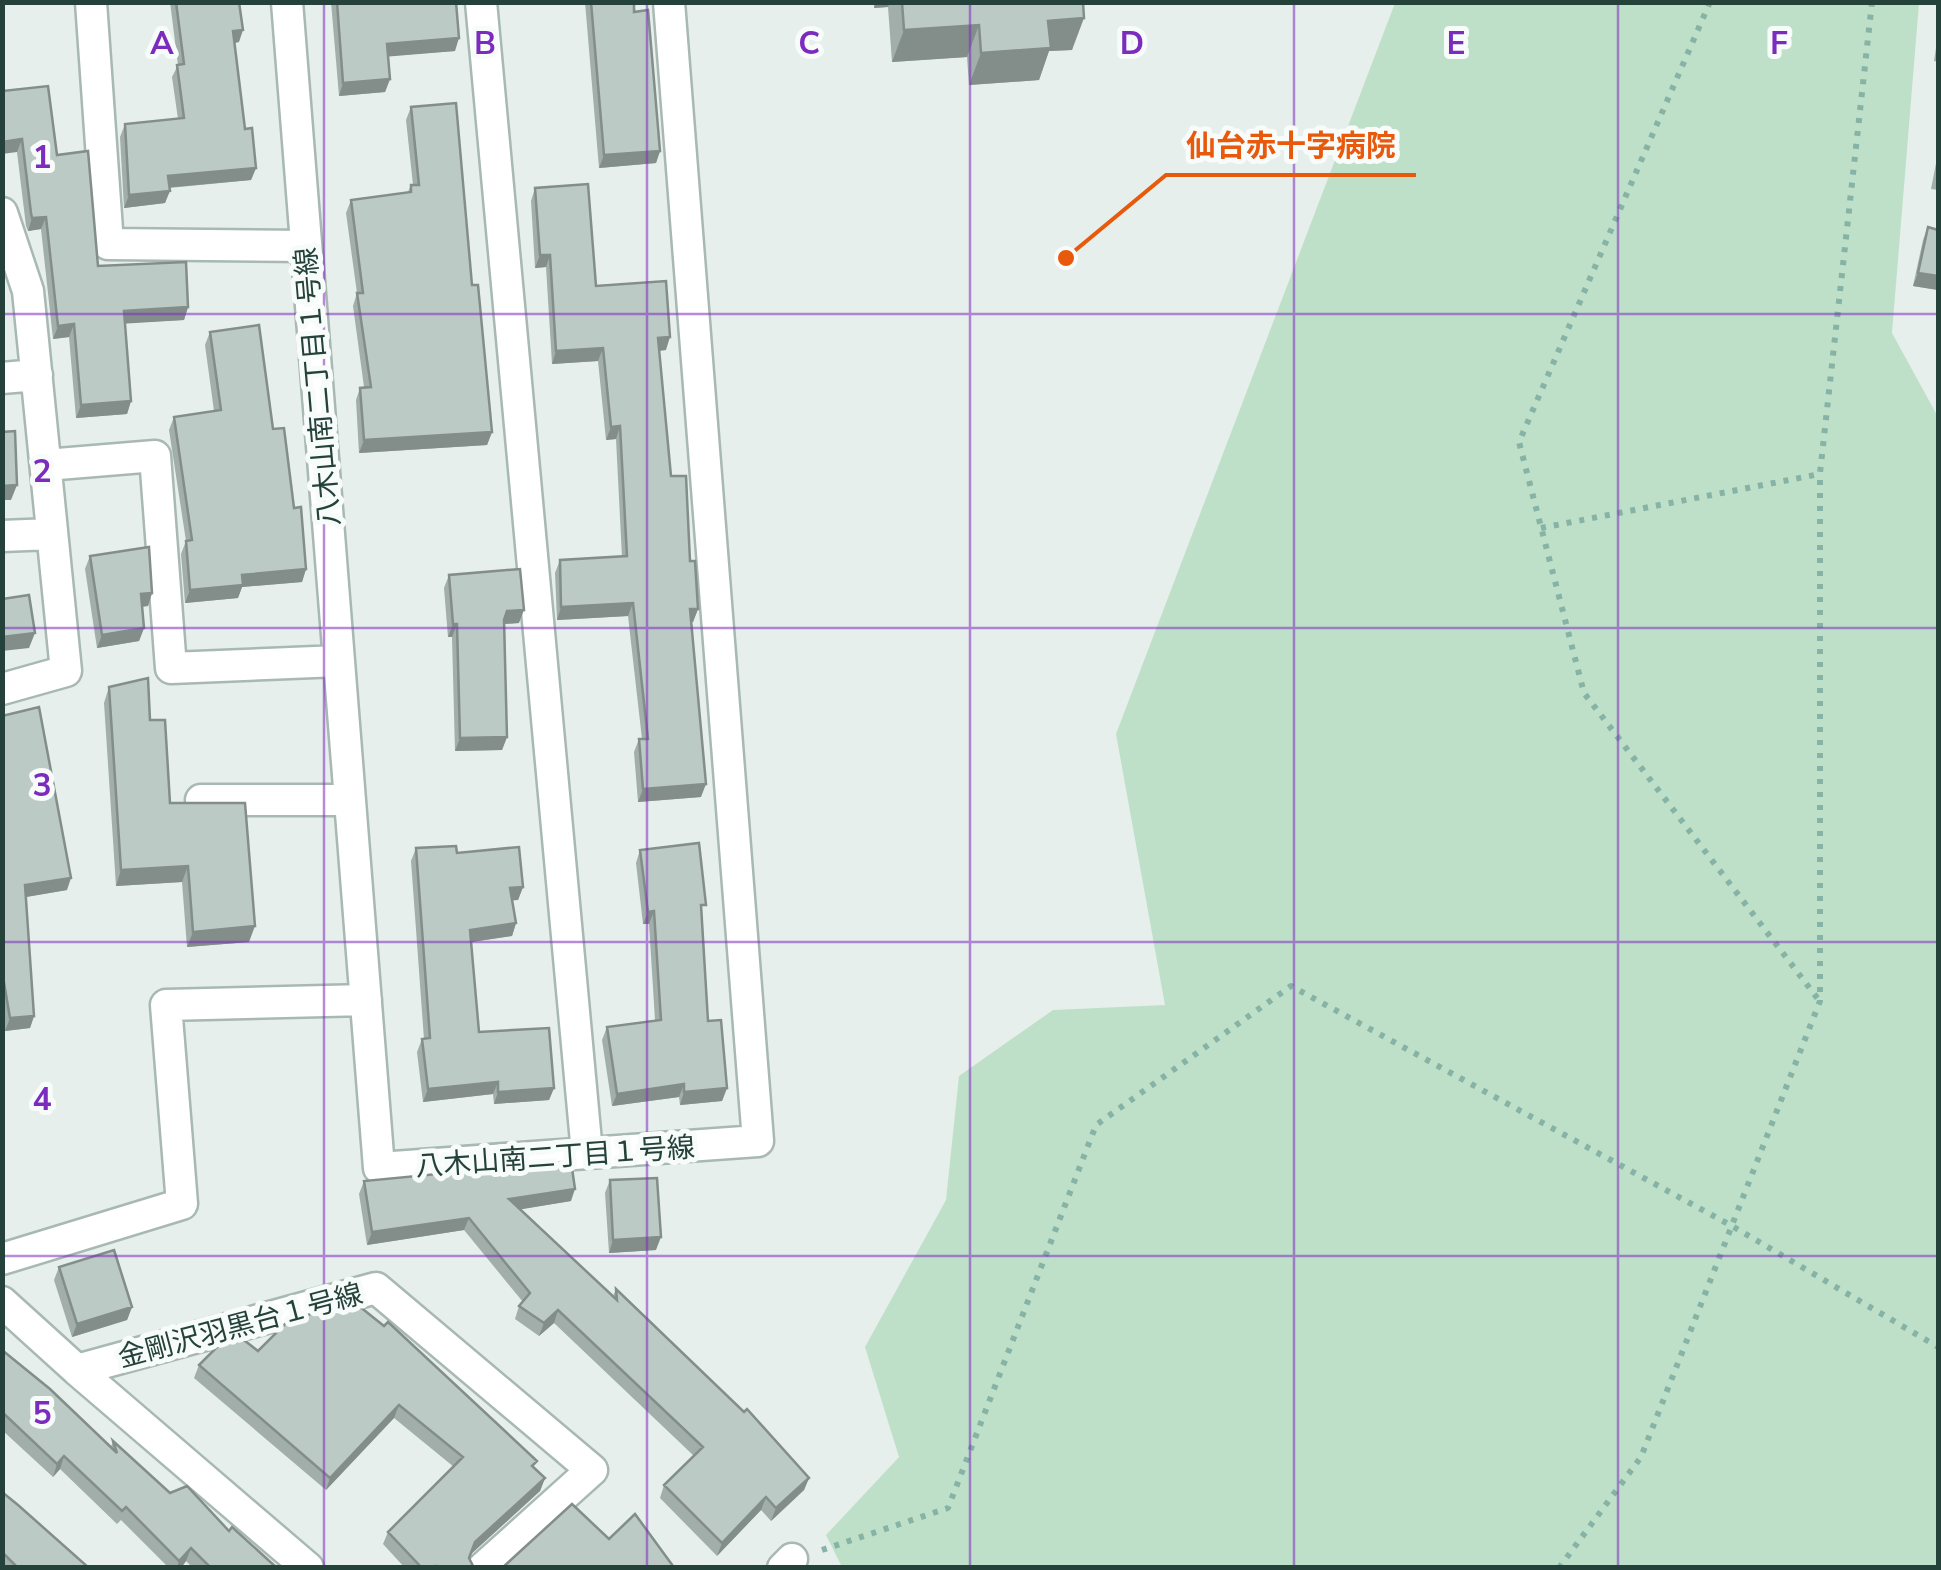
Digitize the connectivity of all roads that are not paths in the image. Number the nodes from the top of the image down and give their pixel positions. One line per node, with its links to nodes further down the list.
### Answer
1 (92, 2): 6 (street)
2 (287, 2): 6 (street, 八木山南二丁目１号線)
3 (480, 2): 17 (street)
4 (668, 2): 17 (street, 八木山南二丁目１号線)
5 (2, 213): 7 (street)
6 (306, 246): 12 (street, 八木山南二丁目１号線)
7 (37, 375): 8 (street); 9 (street)
8 (2, 378)
9 (46, 466): 10 (street); 12 (street)
10 (52, 534): 11 (street); 13 (street)
11 (2, 536)
12 (339, 661): 15 (street, 八木山南二丁目１号線)
13 (2, 689)
14 (201, 800): 15 (street)
15 (350, 800): 16 (street, 八木山南二丁目１号線)
16 (366, 1000): 17 (street, 八木山南二丁目１号線); 18 (street)
17 (586, 1153)
18 (2, 1259)
19 (2, 1302): 20 (street)
20 (78, 1370): 21 (street); 22 (street, 金剛沢羽黒台１号線)
21 (308, 1568)
22 (483, 1568)

